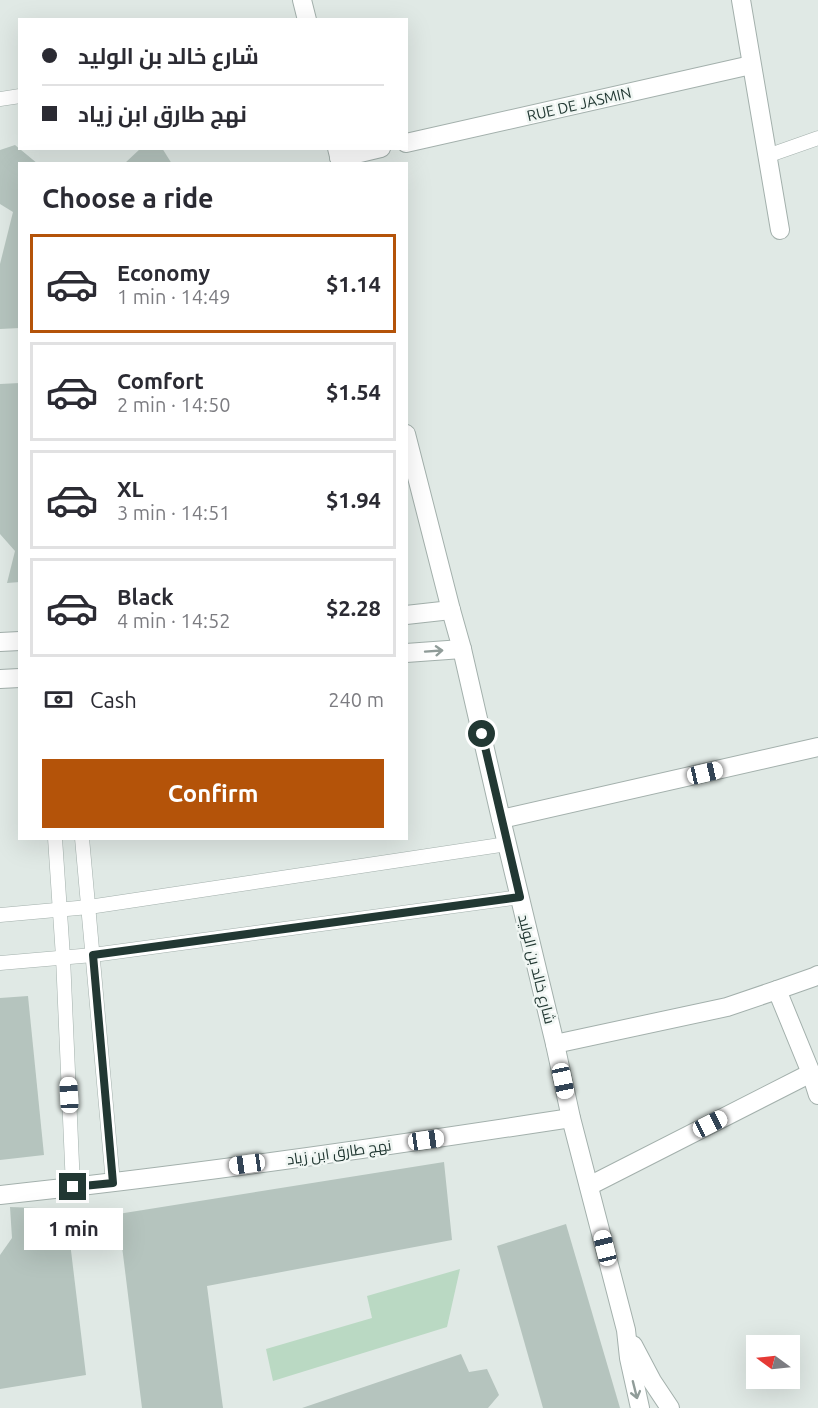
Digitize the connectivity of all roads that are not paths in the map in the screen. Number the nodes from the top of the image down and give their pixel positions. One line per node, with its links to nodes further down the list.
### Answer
1 (302, 0): 3 (street)
2 (741, 0): 4 (street)
3 (306, 18)
4 (752, 65): 8 (street, RUE DE JASMIN); 10 (street)
5 (18, 96): 6 (lane)
6 (0, 99)
7 (818, 138): 10 (lane)
8 (408, 143)
9 (372, 150): 11 (street)
10 (767, 156): 12 (street)
11 (339, 157)
12 (780, 230)
13 (408, 442): 14 (street, شارع خالد بن الوليد)
14 (451, 610): 15 (street); 18 (street, شارع خالد بن الوليد)
15 (408, 615)
16 (18, 641): 17 (street)
17 (0, 642)
18 (462, 649): 19 (street, one-way to 18); 23 (street, شارع خالد بن الوليد)
19 (408, 653)
20 (18, 678): 21 (street)
21 (0, 679)
22 (818, 747): 23 (street)
23 (501, 819): 26 (street, شارع خالد بن الوليد)
24 (55, 840): 29 (lane)
25 (82, 840): 28 (lane)
26 (507, 844): 27 (street, شارع خالد بن الوليد); 28 (lane)
27 (520, 897): 31 (lane); 36 (street, شارع خالد بن الوليد)
28 (89, 907): 29 (lane); 31 (lane)
29 (60, 909): 30 (lane); 32 (lane)
30 (0, 915)
31 (93, 955): 32 (lane); 40 (lane)
32 (63, 957): 33 (lane); 42 (lane)
33 (0, 963)
34 (818, 975): 35 (street)
35 (777, 990): 36 (street); 37 (street)
36 (555, 1044): 39 (street, شارع خالد بن الوليد)
37 (811, 1073): 38 (street); 41 (street)
38 (818, 1095)
39 (571, 1118): 40 (street, نهج طارق ابن زياد); 41 (street, شارع خالد بن الوليد)
40 (113, 1183): 42 (street, نهج طارق ابن زياد)
41 (589, 1186): 44 (street, شارع خالد بن الوليد)
42 (73, 1187): 43 (street, نهج طارق ابن زياد)
43 (0, 1195)
44 (626, 1330): 45 (street, شارع خالد بن الوليد, one-way to 45); 46 (street, شارع خالد بن الوليد)
45 (640, 1408)
46 (670, 1408)

